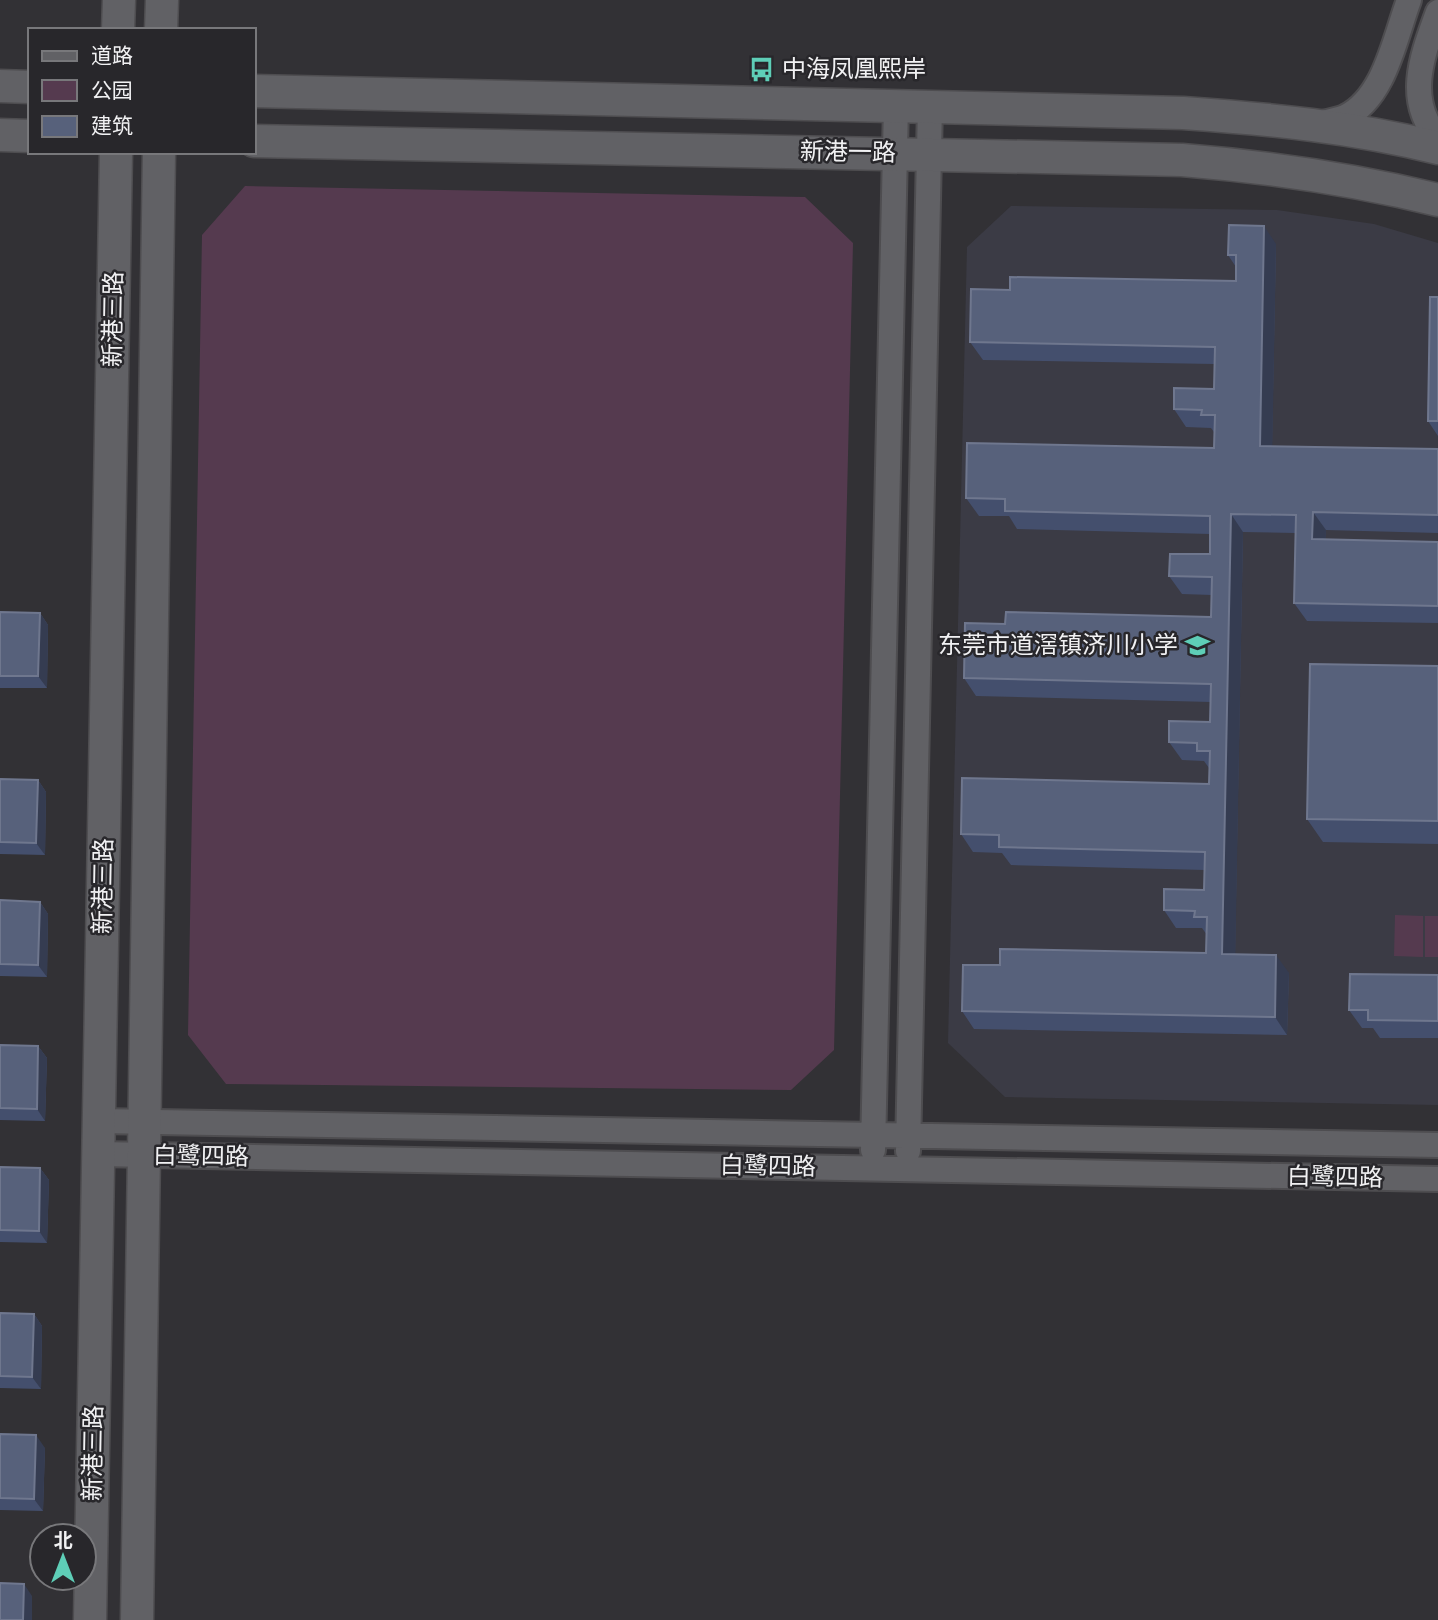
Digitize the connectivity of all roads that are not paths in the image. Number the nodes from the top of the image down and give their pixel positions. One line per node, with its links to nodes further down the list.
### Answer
1 (119, 0): 5 (street)
2 (162, 0): 6 (street)
3 (1409, 0): 12 (street)
4 (1438, 12): 15 (street)
5 (118, 28)
6 (161, 28)
7 (0, 86): 8 (street)
8 (28, 87)
9 (256, 91): 10 (street, 新港一路)
10 (896, 105): 11 (street, 新港一路); 18 (street)
11 (930, 105): 12 (street, 新港一路); 21 (street)
12 (1313, 125): 17 (street, 新港一路)
13 (0, 135): 14 (street)
14 (28, 136)
15 (1438, 138)
16 (256, 141): 18 (street, 新港一路)
17 (1438, 148)
18 (895, 153): 21 (street, 新港一路); 25 (street)
19 (116, 154): 23 (street, 新港三路)
20 (159, 154): 24 (street, 新港三路)
21 (929, 154): 22 (street, 新港一路); 26 (street)
22 (1438, 200)
23 (99, 1121): 24 (street, 白鹭四路); 28 (street, 新港三路)
24 (142, 1122): 25 (street, 白鹭四路); 29 (street, 新港三路)
25 (874, 1136): 26 (street, 白鹭四路); 30 (street)
26 (908, 1136): 27 (street, 白鹭四路); 31 (street)
27 (1438, 1144)
28 (99, 1154): 29 (street, 白鹭四路); 33 (street, 新港三路)
29 (142, 1156): 30 (street, 白鹭四路); 34 (street, 新港三路)
30 (873, 1168): 31 (street, 白鹭四路)
31 (907, 1169): 32 (street, 白鹭四路)
32 (1438, 1179)
33 (90, 1620)
34 (137, 1620)

